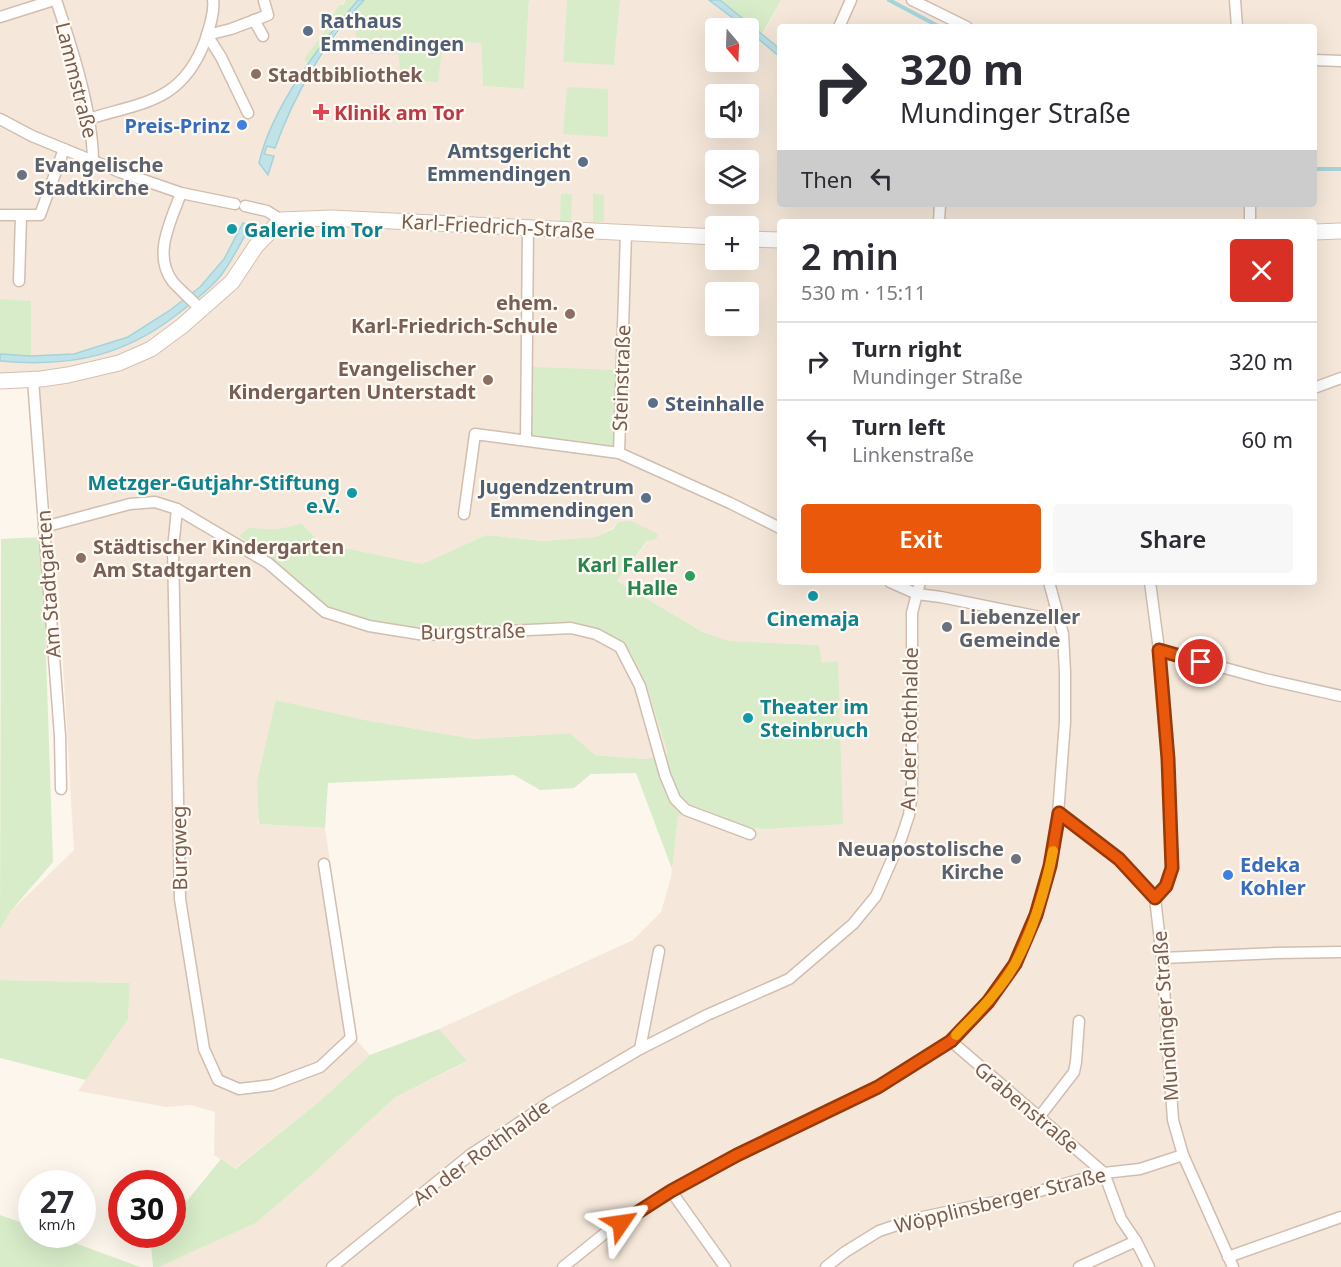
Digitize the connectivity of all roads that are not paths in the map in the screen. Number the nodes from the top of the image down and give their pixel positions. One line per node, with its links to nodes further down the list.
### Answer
1 (55, 0): 7 (street, Lammstraße); 17 (street, Lammstraße)
2 (213, 0): 12 (street)
3 (264, 0): 8 (street)
4 (851, 0): 9 (street)
5 (912, 0): 10 (street)
6 (1235, 0): 11 (street)
7 (0, 17)
8 (254, 20): 12 (street); 13 (street)
9 (840, 24)
10 (961, 24)
11 (1237, 24)
12 (207, 35): 16 (street); 17 (street)
13 (262, 36)
14 (1317, 60): 15 (street)
15 (1341, 61)
16 (248, 113)
17 (88, 119): 20 (street, Lammstraße)
18 (0, 120): 19 (street, Lammstraße)
19 (64, 149): 20 (street, Lammstraße); 23 (street)
20 (93, 160): 21 (street, Lammstraße)
21 (181, 193): 24 (street, Lammstraße); 33 (street)
22 (0, 215): 23 (street)
23 (21, 216): 32 (street)
24 (281, 220): 25 (street, Karl-Friedrich-Straße); 33 (street)
25 (528, 227): 28 (street, Karl-Friedrich-Straße); 38 (street)
26 (1341, 231): 27 (street)
27 (1317, 232)
28 (626, 233): 29 (street, Karl-Friedrich-Straße); 39 (street, Steinstraße)
29 (705, 237)
30 (759, 239): 31 (street)
31 (777, 240)
32 (19, 281)
33 (194, 302): 35 (street)
34 (1341, 378): 37 (street)
35 (33, 380): 36 (street); 43 (street, Am Stadtgarten)
36 (0, 381)
37 (1317, 387)
38 (526, 440): 39 (street); 41 (street)
39 (619, 453): 42 (street, Steinstraße)
40 (177, 509): 43 (street, Burgstraße); 54 (street, Burgstraße); 55 (street, Burgweg)
41 (464, 514)
42 (777, 526)
43 (44, 527): 52 (street, Am Stadtgarten)
44 (897, 585): 48 (street)
45 (919, 585): 48 (street, An der Rothhalde)
46 (1050, 585): 49 (street)
47 (1150, 585): 50 (street)
48 (917, 594): 49 (street); 62 (street, An der Rothhalde)
49 (1060, 621): 53 (street)
50 (1159, 650): 51 (street); 56 (street)
51 (1341, 696)
52 (61, 789)
53 (1059, 813): 56 (street); 61 (street)
54 (750, 834)
55 (324, 864)
56 (1155, 898): 59 (street, Mundinger Straße)
57 (659, 951): 62 (street)
58 (1341, 952): 59 (street)
59 (1162, 958): 64 (street, Mundinger Straße)
60 (1079, 1021): 63 (street)
61 (951, 1041): 63 (street, Grabenstraße); 66 (street)
62 (640, 1049): 70 (street, An der Rothhalde)
63 (1040, 1116): 65 (street, Grabenstraße)
64 (1183, 1155): 65 (street, Wöpplinsberger Straße); 69 (street, Mundinger Straße)
65 (1104, 1173): 68 (street); 73 (street, Wöpplinsberger Straße)
66 (671, 1191): 71 (street); 72 (street)
67 (1341, 1217): 69 (street)
68 (1136, 1241): 74 (street); 75 (street)
69 (1230, 1262)
70 (332, 1267)
71 (563, 1267)
72 (725, 1267)
73 (826, 1267)
74 (1079, 1267)
75 (1149, 1267)

